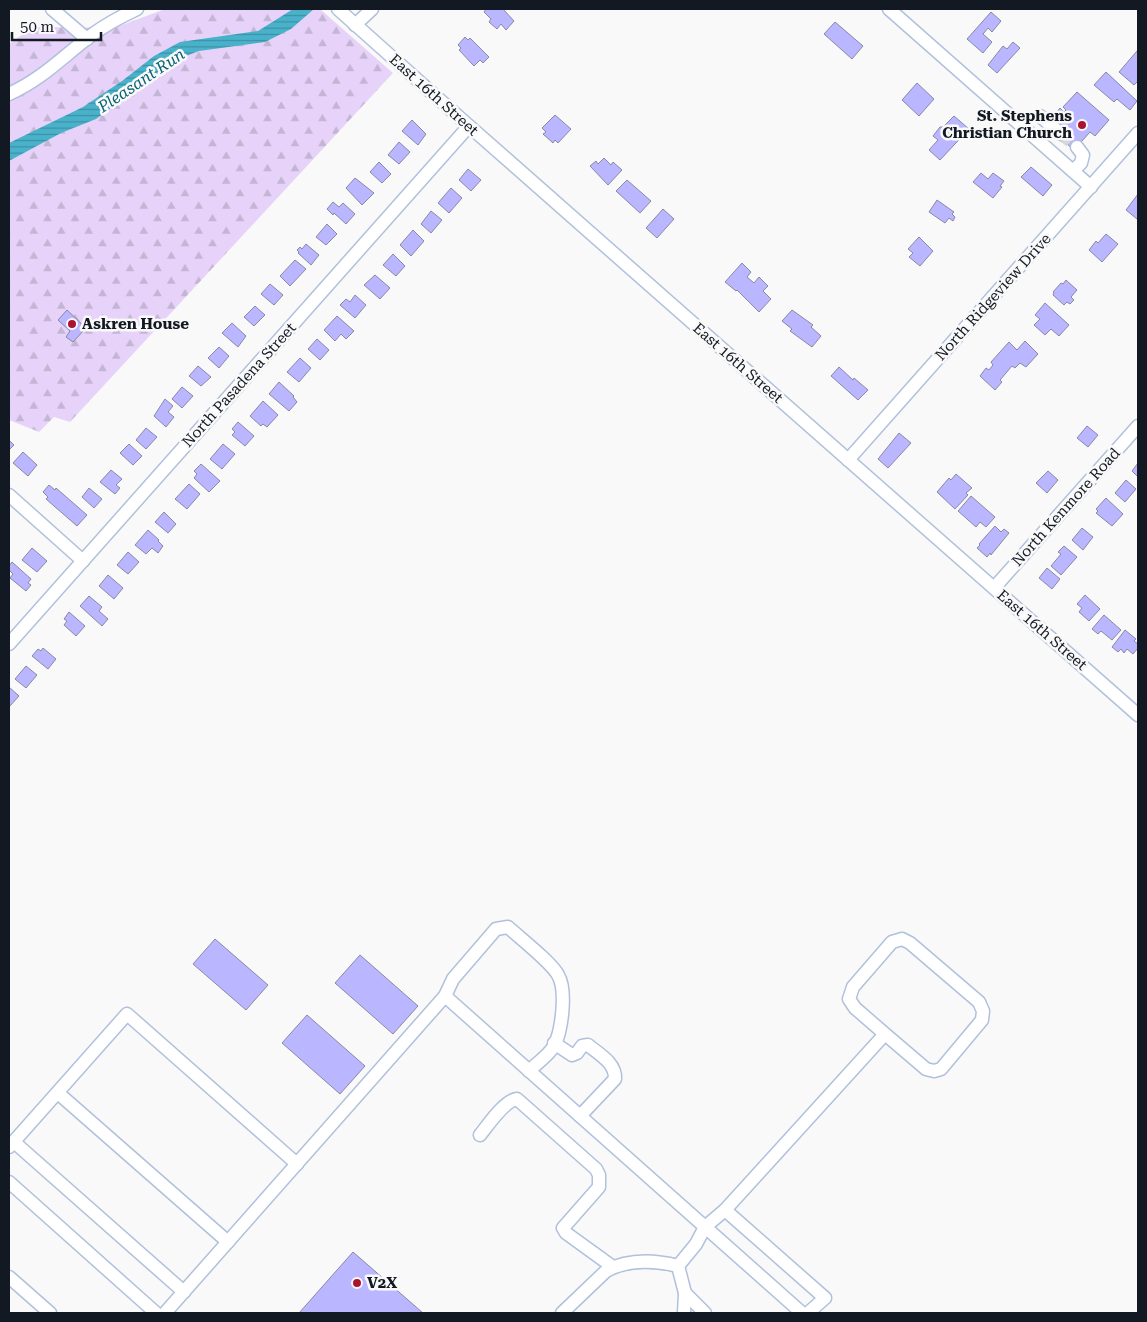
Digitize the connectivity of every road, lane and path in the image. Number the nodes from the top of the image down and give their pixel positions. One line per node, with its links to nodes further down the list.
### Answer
1 (52, 9): 7 (street)
2 (136, 9): 7 (street)
3 (339, 9): 6 (street, East 16th Street)
4 (372, 9): 6 (street)
5 (889, 9): 14 (street)
6 (355, 24): 10 (street, East 16th Street)
7 (87, 39): 8 (street)
8 (9, 94)
9 (1040, 116): 12 (street)
10 (469, 126): 17 (street, East 16th Street); 19 (street, North Pasadena Street)
11 (1138, 133): 15 (street, North Ridgeview Drive)
12 (1062, 134)
13 (1076, 147): 14 (street)
14 (1073, 171): 15 (street)
15 (1091, 187): 17 (street, North Ridgeview Drive)
16 (1138, 427): 20 (street, North Kenmore Road)
17 (848, 460): 20 (street, East 16th Street)
18 (9, 495): 19 (street)
19 (83, 561): 21 (street, North Pasadena Street)
20 (994, 588): 22 (street, East 16th Street)
21 (9, 644)
22 (1138, 715)
23 (445, 996): 25 (street); 26 (street); 31 (street)
24 (885, 1034): 24 (street); 33 (street)
25 (554, 1043): 26 (street); 28 (street)
26 (529, 1071): 28 (street)
27 (58, 1093): 30 (street); 31 (street); 35 (street)
28 (580, 1116): 34 (street)
29 (480, 1135): 37 (street)
30 (11, 1145): 39 (street)
31 (297, 1164): 35 (street)
32 (9, 1182): 42 (street)
33 (725, 1210): 34 (street); 48 (street)
34 (705, 1227): 36 (street); 47 (street)
35 (228, 1242): 39 (street)
36 (678, 1266): 37 (street); 40 (street)
37 (613, 1267): 44 (street)
38 (9, 1276): 41 (street)
39 (184, 1292): 43 (street)
40 (685, 1293): 45 (street); 46 (street)
41 (50, 1313)
42 (156, 1313)
43 (165, 1313)
44 (562, 1313)
45 (684, 1313)
46 (705, 1313)
47 (802, 1313)
48 (808, 1313)

